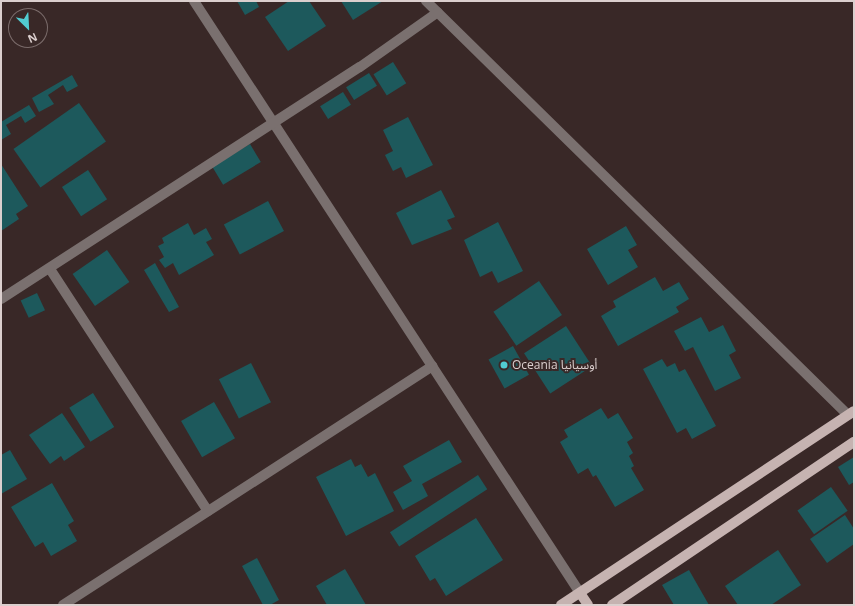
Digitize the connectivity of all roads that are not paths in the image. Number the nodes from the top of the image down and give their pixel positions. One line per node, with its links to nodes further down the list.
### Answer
1 (194, 1): 4 (street)
2 (426, 1): 3 (street)
3 (438, 12): 4 (street); 8 (street)
4 (274, 123): 5 (street); 7 (street)
5 (50, 269): 6 (street); 10 (street)
6 (1, 299)
7 (433, 366): 10 (street); 11 (street)
8 (851, 413): 11 (main road)
9 (854, 442): 15 (main road)
10 (208, 511): 12 (street)
11 (580, 593): 13 (main road); 14 (main road)
12 (63, 605)
13 (561, 605)
14 (588, 605)
15 (612, 605)

